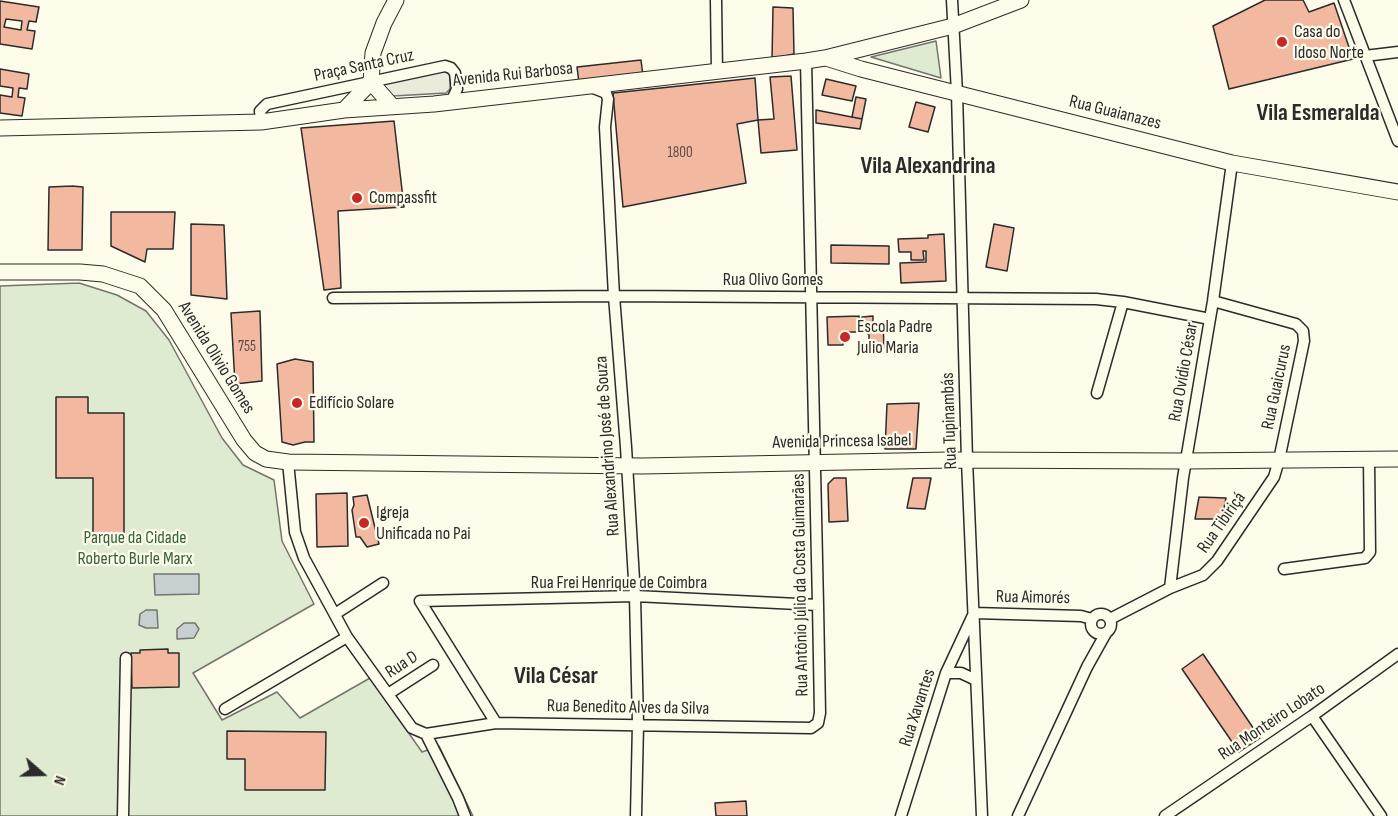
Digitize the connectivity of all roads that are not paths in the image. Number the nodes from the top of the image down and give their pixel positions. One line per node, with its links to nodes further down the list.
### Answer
1 (396, 0): 12 (main road)
2 (716, 0): 11 (street)
3 (952, 0): 6 (street, Rua Tupinambás)
4 (1021, 0): 6 (main road, Avenida Rui Barbosa)
5 (1344, 0): 8 (street)
6 (953, 26): 9 (main road, Avenida Rui Barbosa); 14 (street, Rua Tupinambás)
7 (1398, 52): 8 (street)
8 (1365, 56): 20 (street)
9 (825, 58): 10 (main road, Avenida Rui Barbosa); 14 (main road, Rua Guaianazes)
10 (806, 61): 11 (main road, Avenida Rui Barbosa); 25 (street, Rua Antônio Júlio da Costa Guimarães)
11 (717, 72): 13 (main road, Avenida Rui Barbosa)
12 (371, 82): 15 (street, Praça Santa Cruz); 16 (main road); 17 (main road); 18 (street, Praça Santa Cruz)
13 (588, 87): 15 (main road, Avenida Rui Barbosa); 24 (street, Rua Alexandrino José de Souza)
14 (957, 93): 21 (main road, Rua Guaianazes); 27 (street, Rua Tupinambás)
15 (451, 102): 16 (main road, Avenida Rui Barbosa)
16 (392, 106): 17 (main road, Avenida Rui Barbosa)
17 (344, 110): 18 (main road, Avenida Rui Barbosa)
18 (261, 122): 19 (main road, Avenida Rui Barbosa)
19 (0, 129)
20 (1398, 141)
21 (1232, 163): 22 (main road, Rua Guaianazes); 28 (street, Rua Ovídio César)
22 (1398, 192)
23 (0, 272): 36 (main road, Avenida Olivio Gomes)
24 (614, 296): 25 (street, Rua Olivo Gomes); 26 (street, Rua Olivo Gomes); 39 (street, Rua Alexandrino José de Souza)
25 (810, 296): 27 (street, Rua Olivo Gomes); 38 (street, Rua Antônio Júlio da Costa Guimarães)
26 (333, 298)
27 (963, 298): 29 (street, Rua Olivo Gomes); 33 (street, Rua Tupinambás)
28 (1213, 301): 30 (street, Rua Ovídio César); 34 (street, Rua Guaicurus)
29 (1123, 302): 30 (street, Rua Olivo Gomes); 31 (street)
30 (1210, 319): 37 (street, Rua Ovídio César)
31 (1097, 393)
32 (1398, 459): 35 (main road, Avenida Princesa Isabel)
33 (967, 460): 37 (main road, Avenida Princesa Isabel); 38 (main road, Avenida Princesa Isabel); 45 (street, Rua Tupinambás)
34 (1279, 460): 35 (main road, Avenida Princesa Isabel); 37 (main road, Avenida Princesa Isabel); 42 (street, Rua Tibiriçá)
35 (1370, 460): 40 (street)
36 (288, 462): 39 (main road, Avenida Princesa Isabel); 46 (street)
37 (1185, 462): 42 (street, Rua Ovídio César)
38 (815, 463): 39 (main road, Avenida Princesa Isabel); 44 (street, Rua Antônio Júlio da Costa Guimarães)
39 (627, 465): 43 (street, Rua Alexandrino José de Souza)
40 (1284, 569)
41 (383, 583): 46 (street)
42 (1170, 588): 48 (street, Rua Tibiriçá)
43 (635, 596): 44 (street, Rua Frei Henrique de Coimbra); 62 (street, Rua Frei Henrique de Coimbra); 63 (street, Rua Alexandrino José de Souza)
44 (818, 605): 60 (street, Rua Antônio Júlio da Costa Guimarães)
45 (974, 613): 47 (street, Rua Aimorés); 56 (street, Rua Xavantes); 57 (street, Rua Tupinambás)
46 (335, 614): 51 (street)
47 (1092, 619): 48 (street); 49 (street)
48 (1110, 619): 50 (street)
49 (1094, 632): 50 (street); 55 (street)
50 (1106, 633): 55 (street)
51 (347, 637): 58 (street); 59 (street)
52 (1398, 654): 61 (street, Rua Monteiro Lobato)
53 (126, 658): 65 (street)
54 (433, 665): 58 (street, Rua D)
55 (1087, 667): 70 (street)
56 (946, 673): 57 (street); 68 (street, Rua Xavantes)
57 (976, 680): 69 (street, Rua Tupinambás)
58 (388, 694): 64 (street)
59 (225, 709)
60 (820, 713): 63 (street, Rua Benedito Alves da Silva)
61 (1312, 716): 71 (street, Rua Monteiro Lobato); 72 (street)
62 (496, 723): 63 (street, Rua Benedito Alves da Silva); 64 (street, Rua Benedito Alves da Silva)
63 (638, 724): 67 (street, Rua Alexandrino José de Souza)
64 (426, 734): 66 (street)
65 (123, 816)
66 (465, 816)
67 (636, 816)
68 (901, 816)
69 (982, 816)
70 (1018, 816)
71 (1165, 816)
72 (1381, 816)

